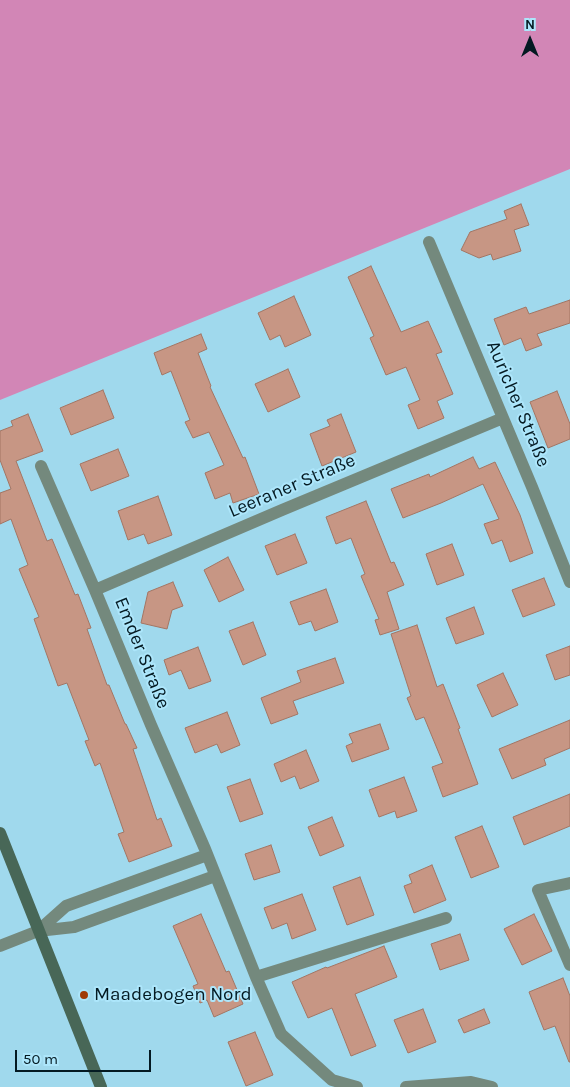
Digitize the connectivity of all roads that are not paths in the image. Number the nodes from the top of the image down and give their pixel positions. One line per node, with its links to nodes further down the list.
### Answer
1 (429, 242): 2 (street, Auricher Straße)
2 (503, 418): 4 (street, Auricher Straße); 5 (street, Leeraner Straße)
3 (42, 466): 5 (street, Emder Straße)
4 (570, 582)
5 (95, 590): 7 (street, Emder Straße)
6 (0, 833): 11 (main road)
7 (207, 855): 8 (street, Emder Straße); 11 (street)
8 (215, 876): 11 (street); 14 (street, Emder Straße)
9 (570, 883): 13 (street)
10 (446, 918): 14 (street)
11 (38, 931): 12 (street); 16 (main road)
12 (0, 946)
13 (570, 965)
14 (256, 977): 15 (street, Emder Straße)
15 (331, 1084): 17 (street, Emder Straße)
16 (101, 1087)
17 (357, 1087)
18 (406, 1087): 19 (street)
19 (492, 1087)

